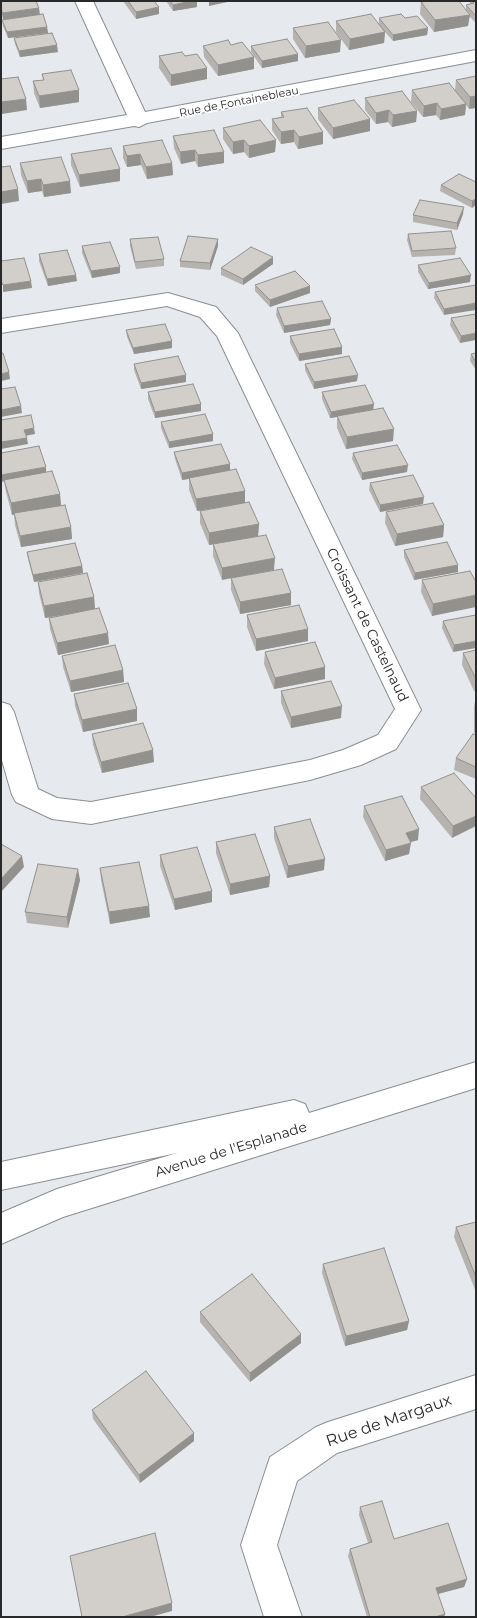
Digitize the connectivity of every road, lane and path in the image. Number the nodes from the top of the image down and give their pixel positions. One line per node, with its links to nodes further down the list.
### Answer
1 (84, 1): 3 (street)
2 (476, 55): 3 (street, Rue de Fontainebleau)
3 (139, 121): 4 (street, Rue de Fontainebleau)
4 (1, 143)
5 (1, 326): 6 (street, Croissant de Castelnaud)
6 (1, 712)
7 (470, 1076): 8 (street, Avenue de l'Esplanade); 9 (street, Avenue de l'Esplanade)
8 (1, 1176)
9 (1, 1229)
10 (476, 1392): 11 (street, Rue de Margaux)
11 (283, 1617)

